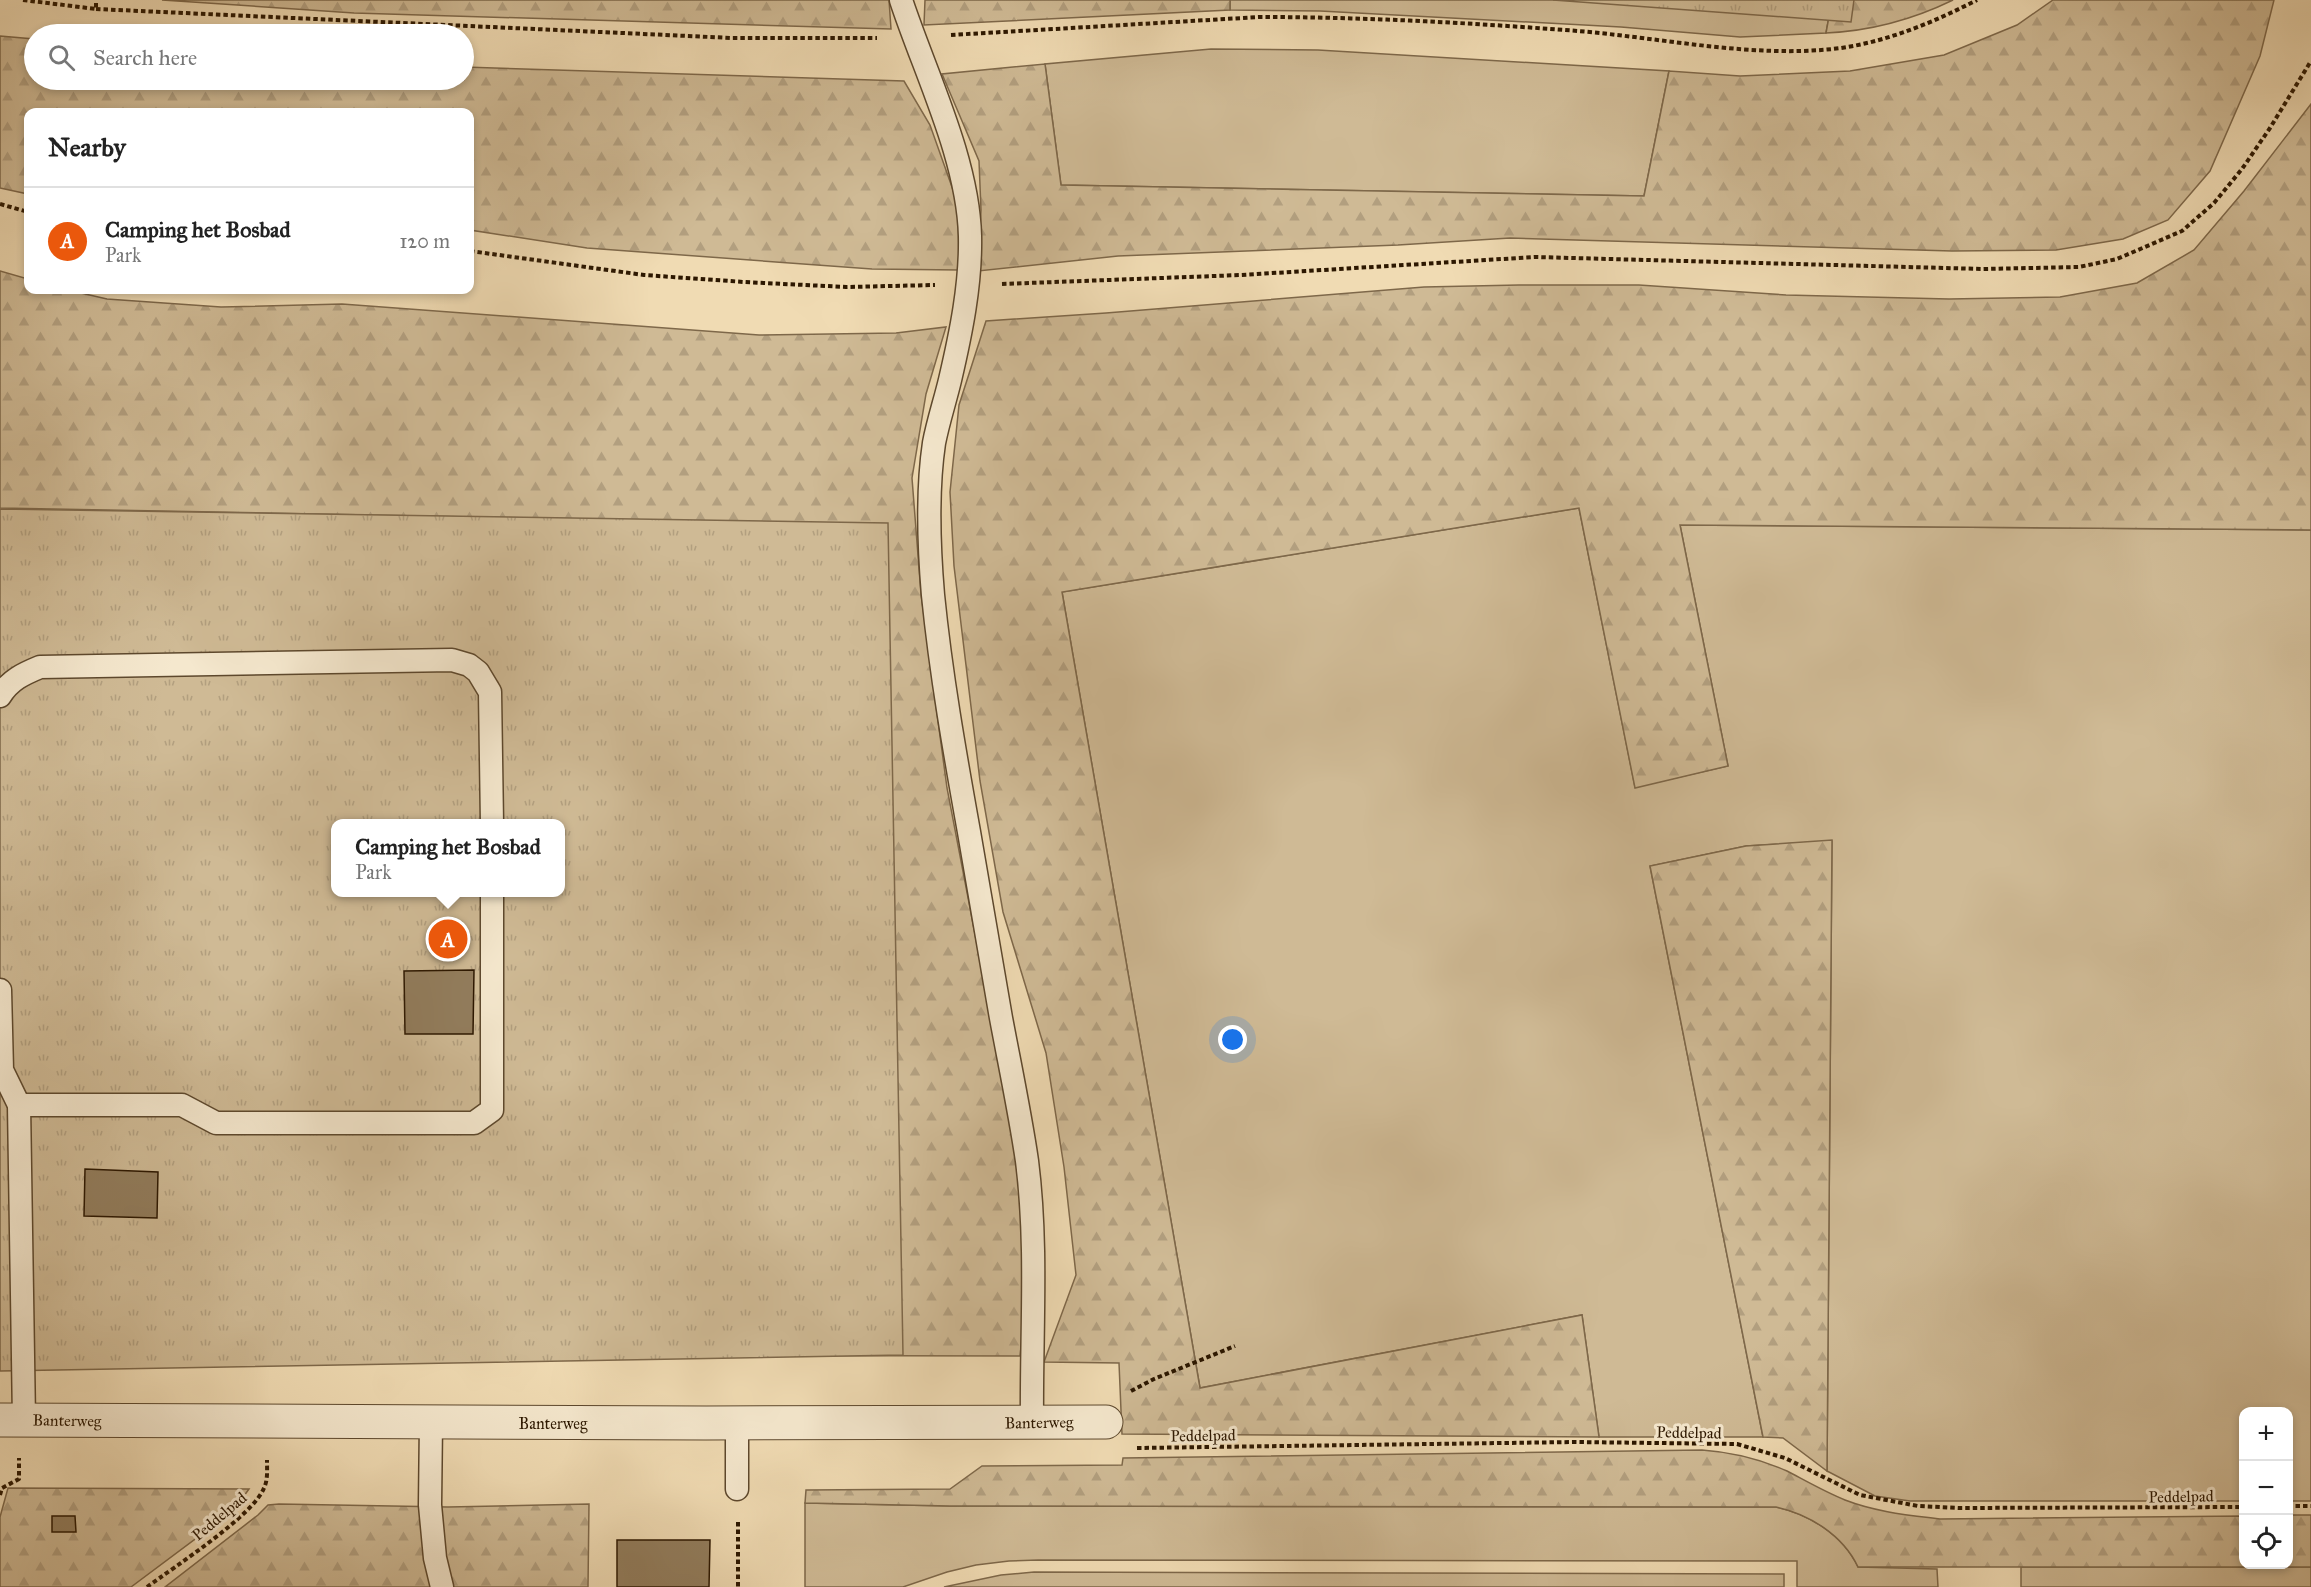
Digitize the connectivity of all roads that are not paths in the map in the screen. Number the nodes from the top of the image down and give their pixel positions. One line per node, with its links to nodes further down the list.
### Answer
1 (901, 0): 9 (lane)
2 (0, 696): 3 (lane)
3 (492, 819)
4 (492, 897): 6 (lane)
5 (0, 990): 6 (lane)
6 (19, 1105): 7 (lane)
7 (12, 1420): 8 (street, Banterweg)
8 (431, 1422): 11 (street, Banterweg); 13 (lane)
9 (1032, 1422): 10 (street, Banterweg); 11 (street, Banterweg)
10 (1106, 1422)
11 (737, 1423): 12 (lane)
12 (738, 1489)
13 (442, 1587)

